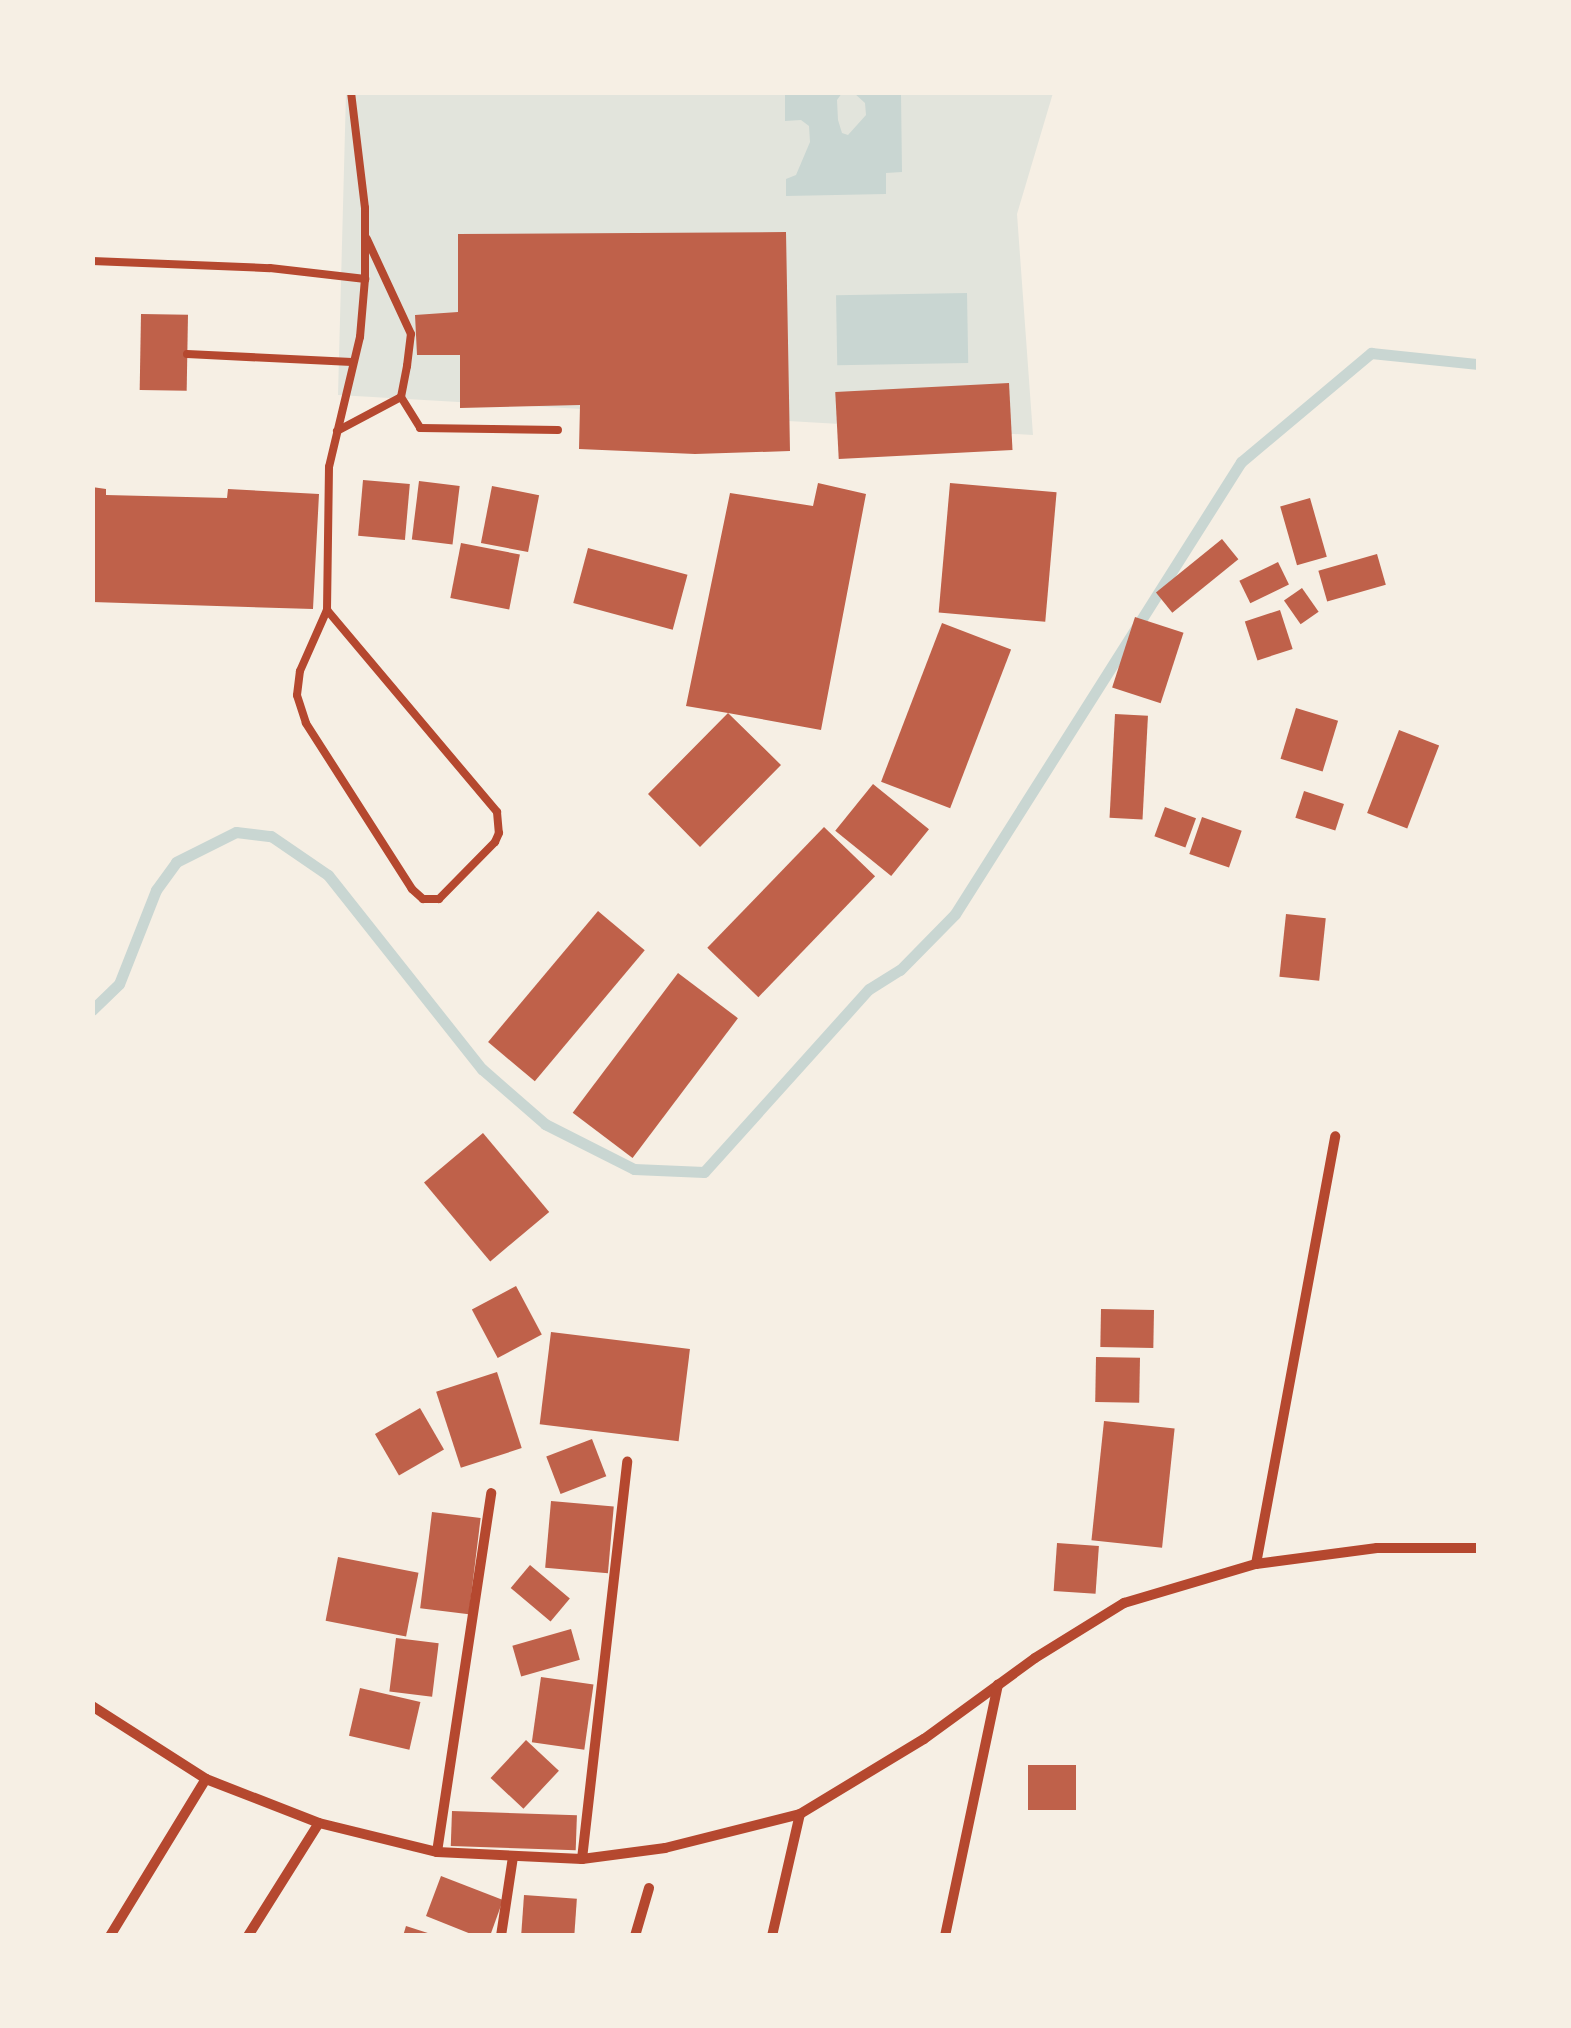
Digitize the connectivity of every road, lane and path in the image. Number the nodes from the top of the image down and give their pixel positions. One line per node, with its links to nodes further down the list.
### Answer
1 (351, 92): 2 (lane)
2 (365, 234): 4 (lane); 7 (lane)
3 (92, 261): 4 (lane)
4 (365, 280): 6 (lane)
5 (187, 354): 6 (lane)
6 (352, 362): 9 (lane)
7 (401, 397): 8 (lane); 9 (lane)
8 (558, 430)
9 (336, 432): 10 (lane)
10 (328, 610): 10 (lane)
11 (1335, 1136): 15 (street)
12 (627, 1462): 23 (street)
13 (491, 1493): 21 (street)
14 (1478, 1548): 15 (street)
15 (1256, 1564): 16 (street)
16 (998, 1685): 19 (street); 30 (street)
17 (92, 1706): 18 (street)
18 (206, 1779): 20 (street); 25 (street)
19 (800, 1814): 23 (street); 29 (street)
20 (319, 1823): 21 (street); 26 (street)
21 (438, 1852): 22 (street)
22 (513, 1857): 23 (street); 27 (street)
23 (582, 1859)
24 (649, 1888): 28 (street)
25 (110, 1936)
26 (248, 1936)
27 (500, 1936)
28 (635, 1936)
29 (772, 1936)
30 (944, 1936)

